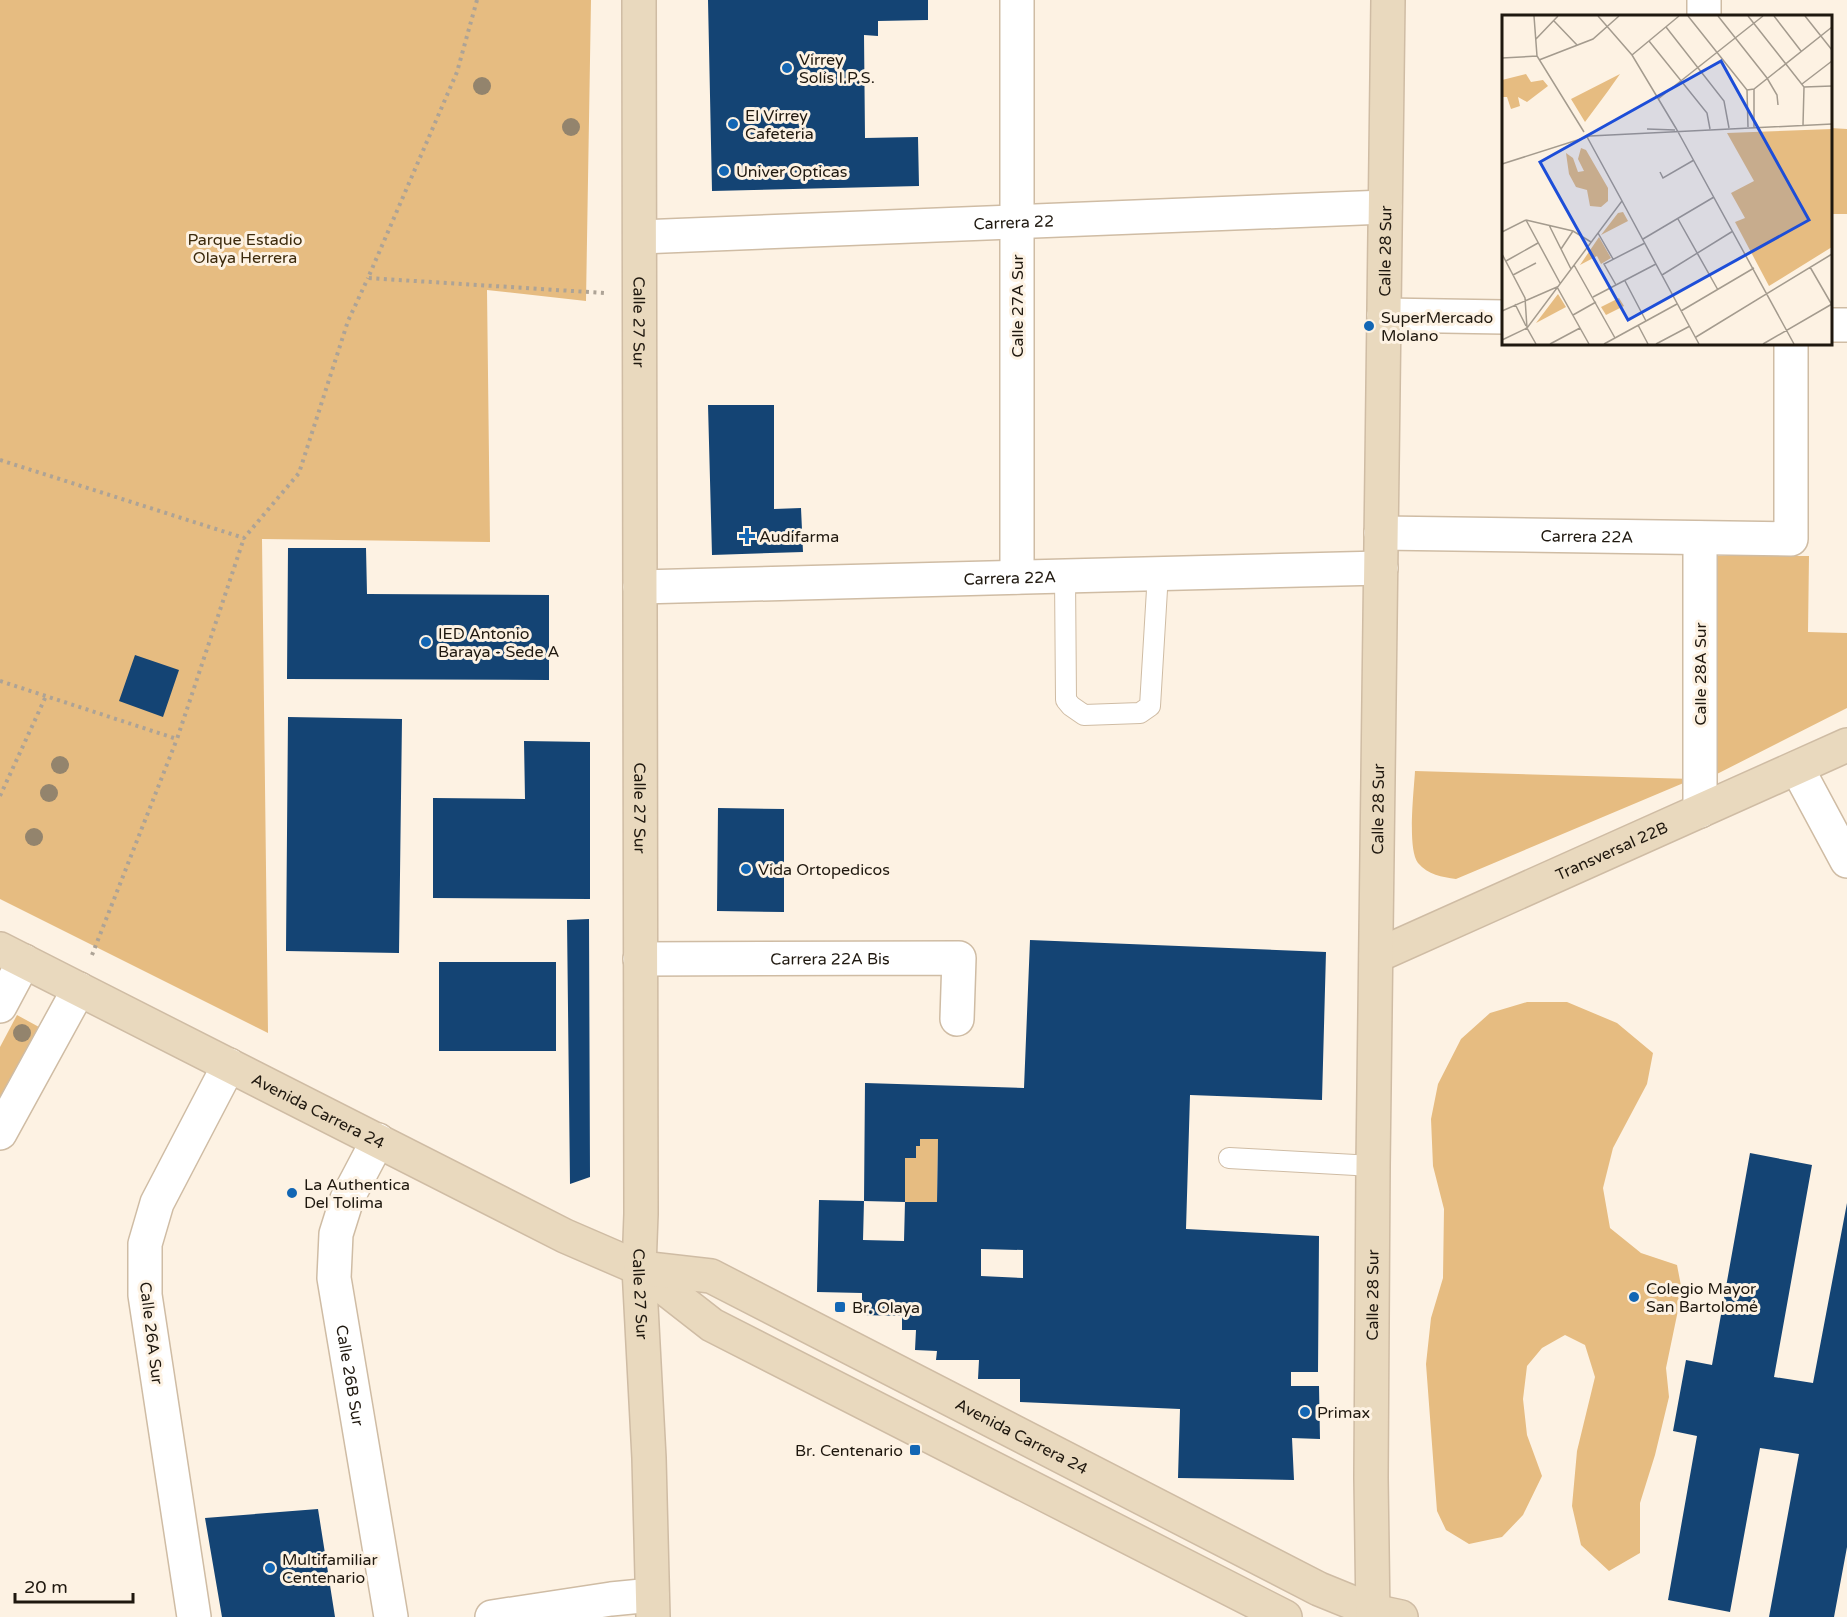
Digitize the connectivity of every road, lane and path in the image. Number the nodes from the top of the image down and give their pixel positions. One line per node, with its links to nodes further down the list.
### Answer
1 (477, 0): 8 (path)
2 (639, 0): 7 (main road, Calle 27 Sur)
3 (1017, 0): 6 (street, Calle 27A Sur)
4 (1388, 0): 5 (main road, Calle 28 Sur)
5 (1385, 207): 6 (street, Carrera 22); 10 (main road, Calle 28 Sur)
6 (1017, 221): 7 (street, Carrera 22); 20 (street, Calle 27A Sur)
7 (640, 237): 9 (main road, Calle 27 Sur)
8 (368, 278): 9 (path); 15 (path)
9 (640, 295): 21 (main road, Calle 27 Sur)
10 (1384, 315): 11 (street); 14 (main road, Calle 28 Sur)
11 (1502, 317)
12 (1791, 345): 16 (street, Carrera 22A)
13 (0, 460): 15 (path)
14 (1381, 534): 16 (street, Carrera 22A); 17 (main road, Calle 28 Sur)
15 (243, 538): 24 (path)
16 (1700, 538): 28 (street, Calle 28A Sur)
17 (1381, 568): 18 (street, Carrera 22A); 31 (main road, Calle 28 Sur)
18 (1158, 573): 19 (street, Carrera 22A); 19 (lane)
19 (1065, 576): 20 (street, Carrera 22A)
20 (1017, 577): 21 (street, Carrera 22A)
21 (640, 587): 32 (main road, Calle 27 Sur)
22 (0, 681): 23 (path)
23 (46, 696): 24 (path); 27 (path)
24 (177, 739): 33 (path)
25 (1847, 745): 26 (main road, Transversal 22B)
26 (1797, 768): 28 (main road, Transversal 22B); 29 (street)
27 (0, 796)
28 (1700, 811): 31 (main road, Transversal 22B)
29 (1847, 861)
30 (12, 955): 33 (main road, Avenida Carrera 24); 34 (street)
31 (1376, 956): 40 (main road, Calle 28 Sur)
32 (640, 959): 35 (street, Carrera 22A Bis); 41 (main road, Calle 27 Sur)
33 (79, 989): 36 (main road, Avenida Carrera 24); 37 (street)
34 (0, 1006)
35 (957, 1019)
36 (229, 1065): 38 (main road, Avenida Carrera 24); 44 (street, Calle 26A Sur)
37 (0, 1133)
38 (378, 1140): 41 (main road, Avenida Carrera 24); 45 (street, Calle 26B Sur)
39 (1229, 1158): 40 (lane)
40 (1373, 1166): 43 (main road, Calle 28 Sur)
41 (639, 1268): 42 (main road, Calle 27 Sur); 43 (main road, Avenida Carrera 24); 47 (main road, Avenida Carrera 24)
42 (652, 1606): 46 (street)
43 (1382, 1615)
44 (194, 1617)
45 (391, 1617)
46 (492, 1617)
47 (1285, 1617)

